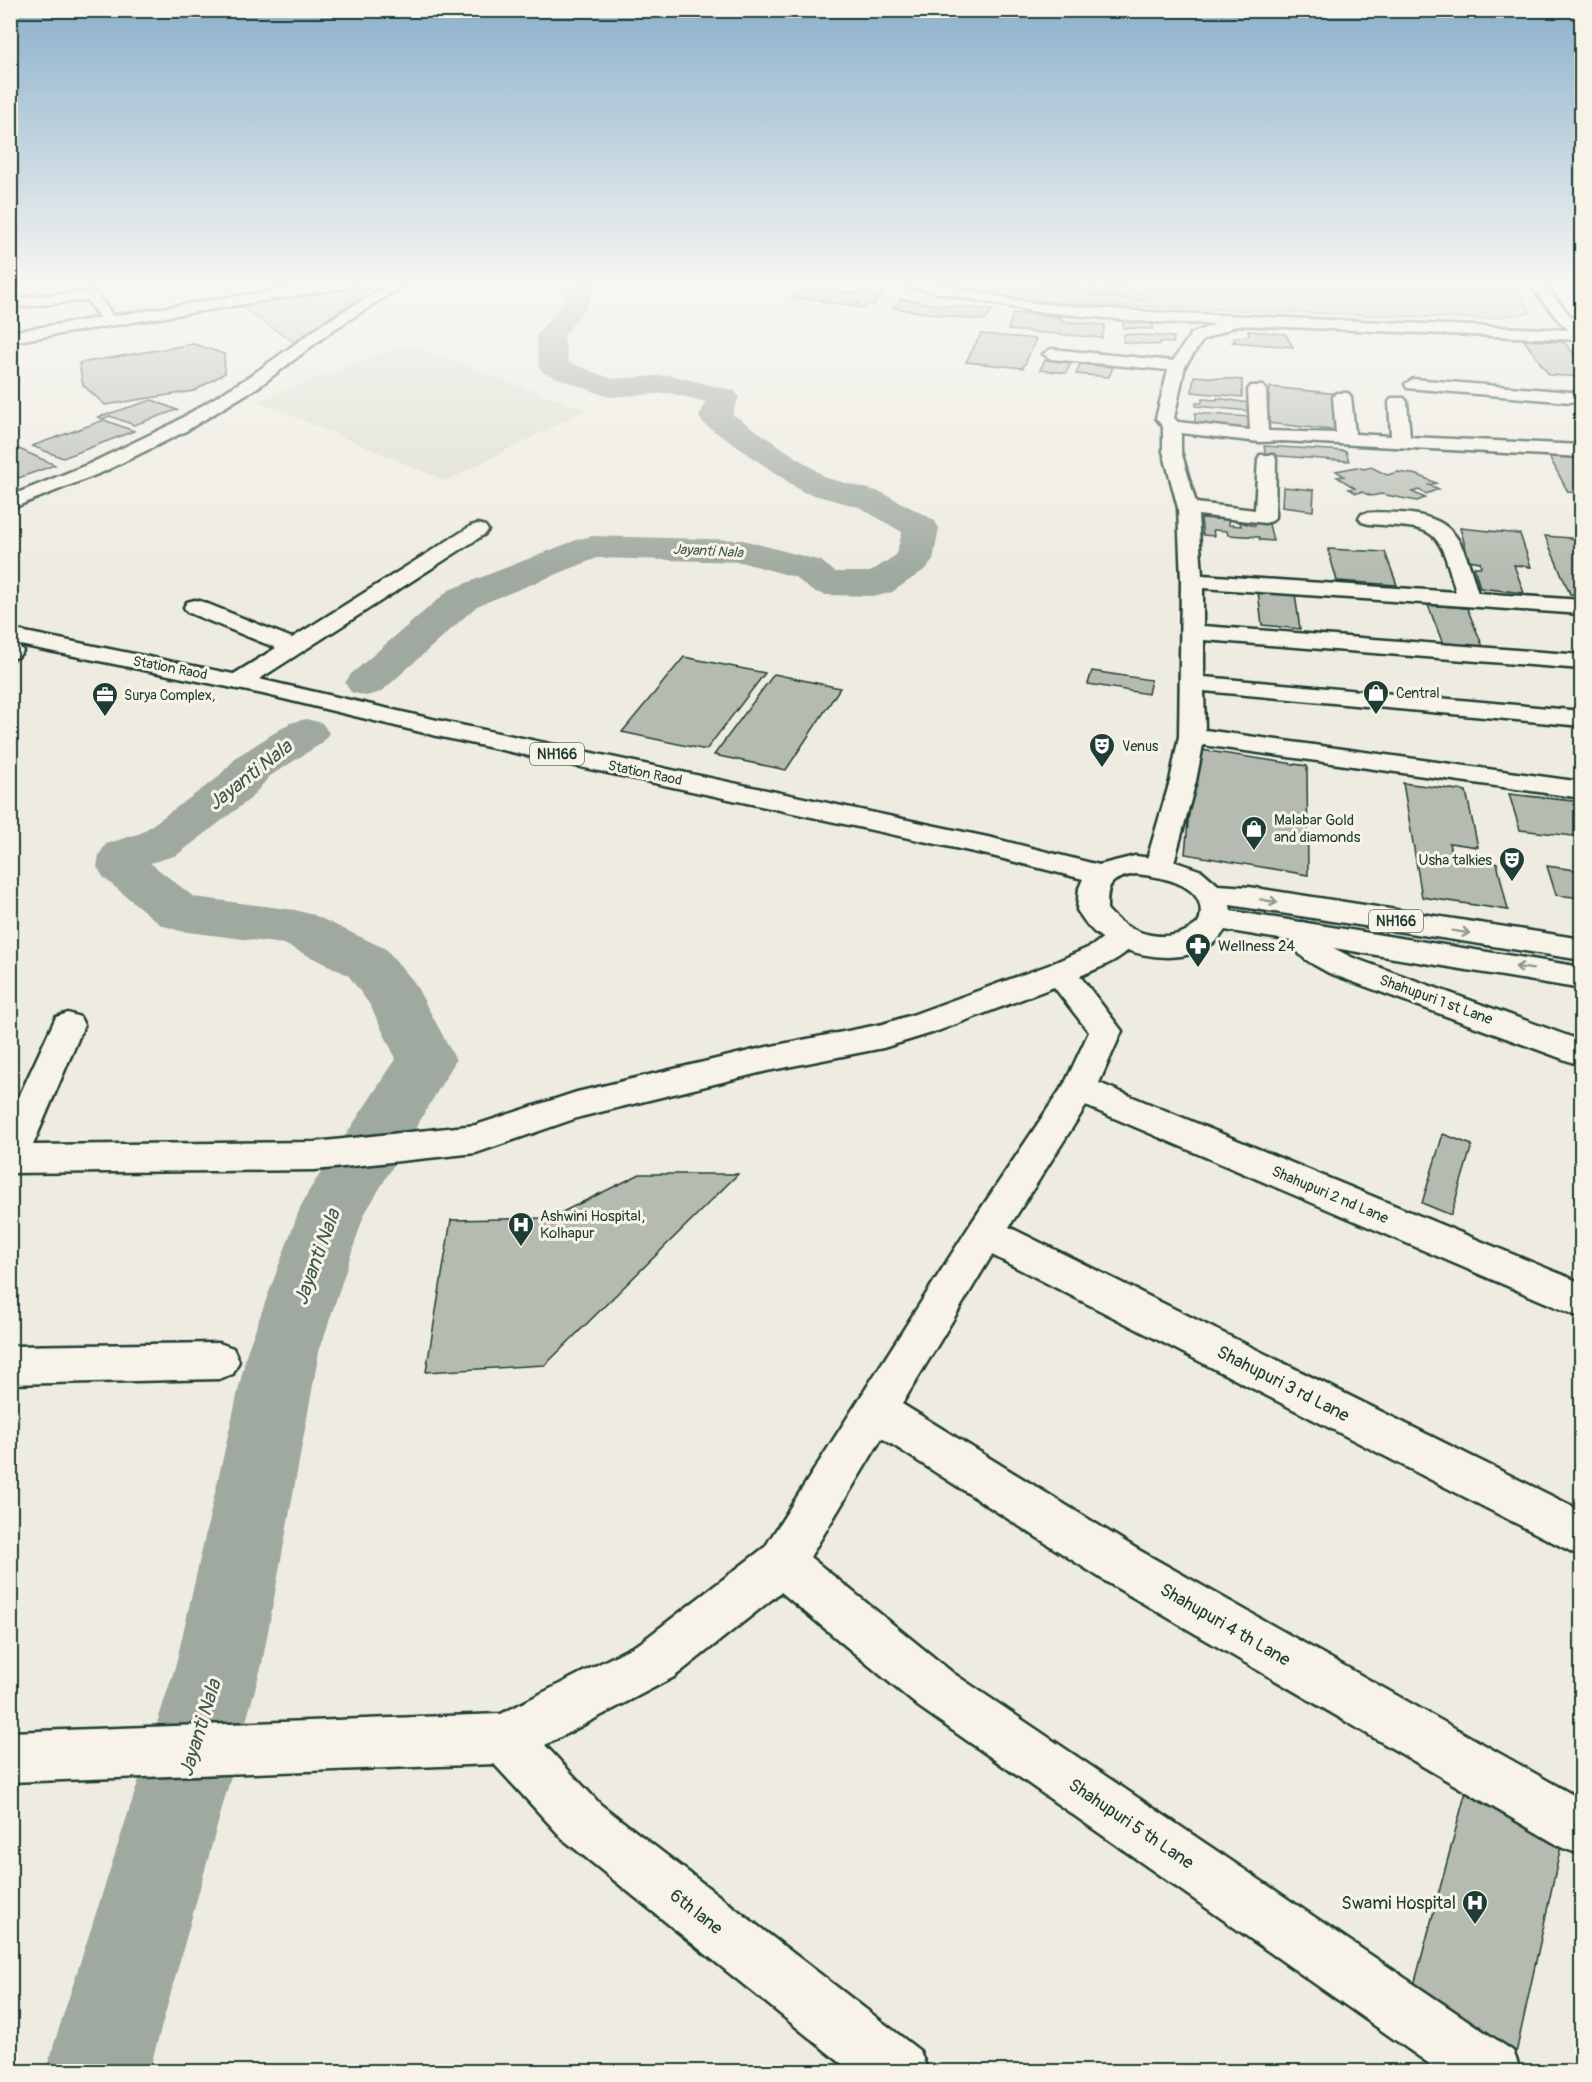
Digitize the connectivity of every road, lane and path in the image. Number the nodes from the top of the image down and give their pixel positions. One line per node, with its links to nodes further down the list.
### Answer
1 (256, 380): 14 (main road)
2 (1174, 380): 8 (main road)
3 (1555, 380): 4 (main road)
4 (1413, 384)
5 (1257, 390): 9 (main road)
6 (1342, 396): 10 (main road)
7 (1398, 402): 11 (main road)
8 (1172, 427): 9 (main road); 15 (main road)
9 (1259, 437): 10 (main road)
10 (1346, 439): 11 (main road)
11 (1401, 442): 12 (main road)
12 (1581, 451)
13 (1267, 459): 15 (main road)
14 (10, 503)
15 (1188, 508): 18 (main road)
16 (1369, 518): 19 (main road)
17 (478, 530): 24 (main road)
18 (1192, 580): 19 (main road); 22 (main road)
19 (1469, 600): 21 (main road)
20 (195, 607): 24 (main road)
21 (1581, 607)
22 (1191, 632): 26 (main road); 28 (main road)
23 (10, 636): 27 (main road, Station Raod / NH166)
24 (292, 646): 27 (main road)
25 (11, 651): 33 (main road, NH166)
26 (1581, 662)
27 (238, 682): 33 (main road, Station Raod / NH166)
28 (1193, 683): 29 (main road); 30 (main road)
29 (1581, 719)
30 (1191, 736): 31 (main road); 32 (main road)
31 (1581, 790)
32 (1159, 866): 33 (main road, NH166); 34 (main road, NH166)
33 (1097, 881): 36 (main road, NH166)
34 (1210, 916): 35 (main road, NH166); 36 (main road, NH166); 37 (main road, NH166, one-way to 37)
35 (1302, 932): 39 (main road, NH166, one-way to 35); 41 (main road, Shahupuri 1 st Lane)
36 (1124, 937): 38 (main road)
37 (1581, 950)
38 (1060, 973): 42 (main road); 43 (main road)
39 (1581, 978)
40 (69, 1025): 43 (main road)
41 (1581, 1054)
42 (1079, 1089): 44 (main road); 45 (main road, Shahupuri 2 nd Lane)
43 (10, 1158)
44 (985, 1233): 48 (main road); 49 (main road, Shahupuri 3 rd Lane)
45 (1581, 1301)
46 (219, 1361): 47 (main road)
47 (10, 1365)
48 (875, 1410): 50 (main road); 53 (main road, Shahupuri 4 th Lane)
49 (1581, 1535)
50 (781, 1563): 51 (main road); 55 (main road, Shahupuri 5 th Lane)
51 (505, 1739): 52 (main road); 54 (main road, 6th lane)
52 (10, 1757)
53 (1581, 1829)
54 (899, 2072)
55 (1492, 2072)

